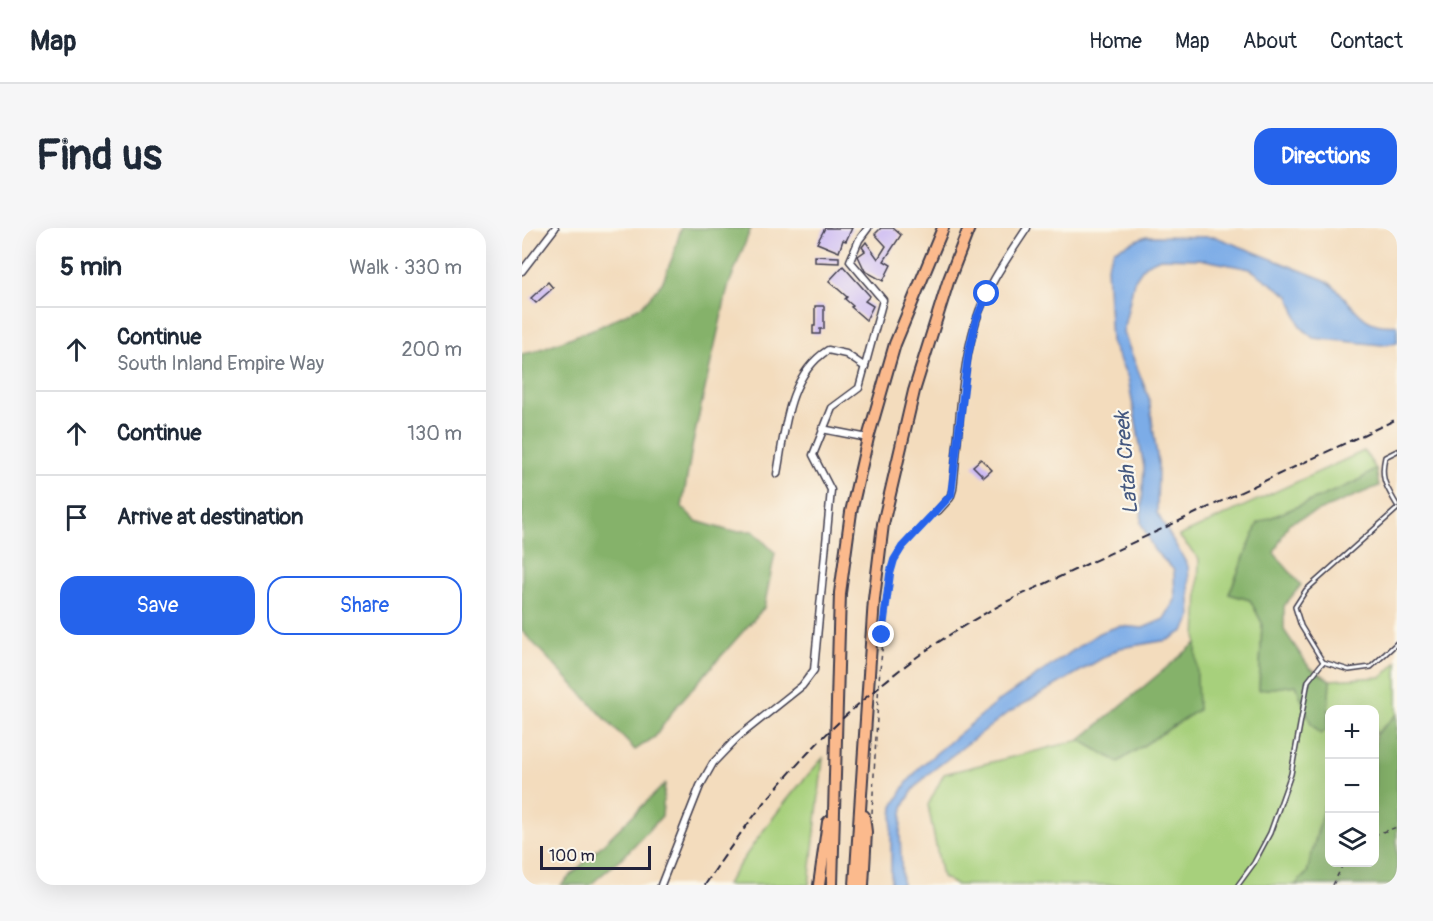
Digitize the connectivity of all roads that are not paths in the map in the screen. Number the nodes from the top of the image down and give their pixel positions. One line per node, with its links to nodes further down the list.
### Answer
1 (555, 228): 6 (street)
2 (868, 228): 7 (street)
3 (943, 228): 9 (highway)
4 (969, 228): 18 (highway)
5 (1027, 228): 14 (street)
6 (522, 272)
7 (865, 368): 8 (street); 11 (street)
8 (822, 429): 9 (street); 19 (street)
9 (868, 438): 17 (highway)
10 (1397, 451): 12 (lane)
11 (777, 474)
12 (1397, 505)
13 (1397, 509): 16 (lane)
14 (938, 511)
15 (1397, 644): 16 (lane)
16 (1323, 662): 24 (lane)
17 (834, 777): 20 (highway); 21 (highway)
18 (861, 781): 22 (highway); 23 (highway)
19 (661, 885)
20 (819, 885)
21 (832, 885)
22 (855, 885)
23 (863, 885)
24 (1238, 885)

